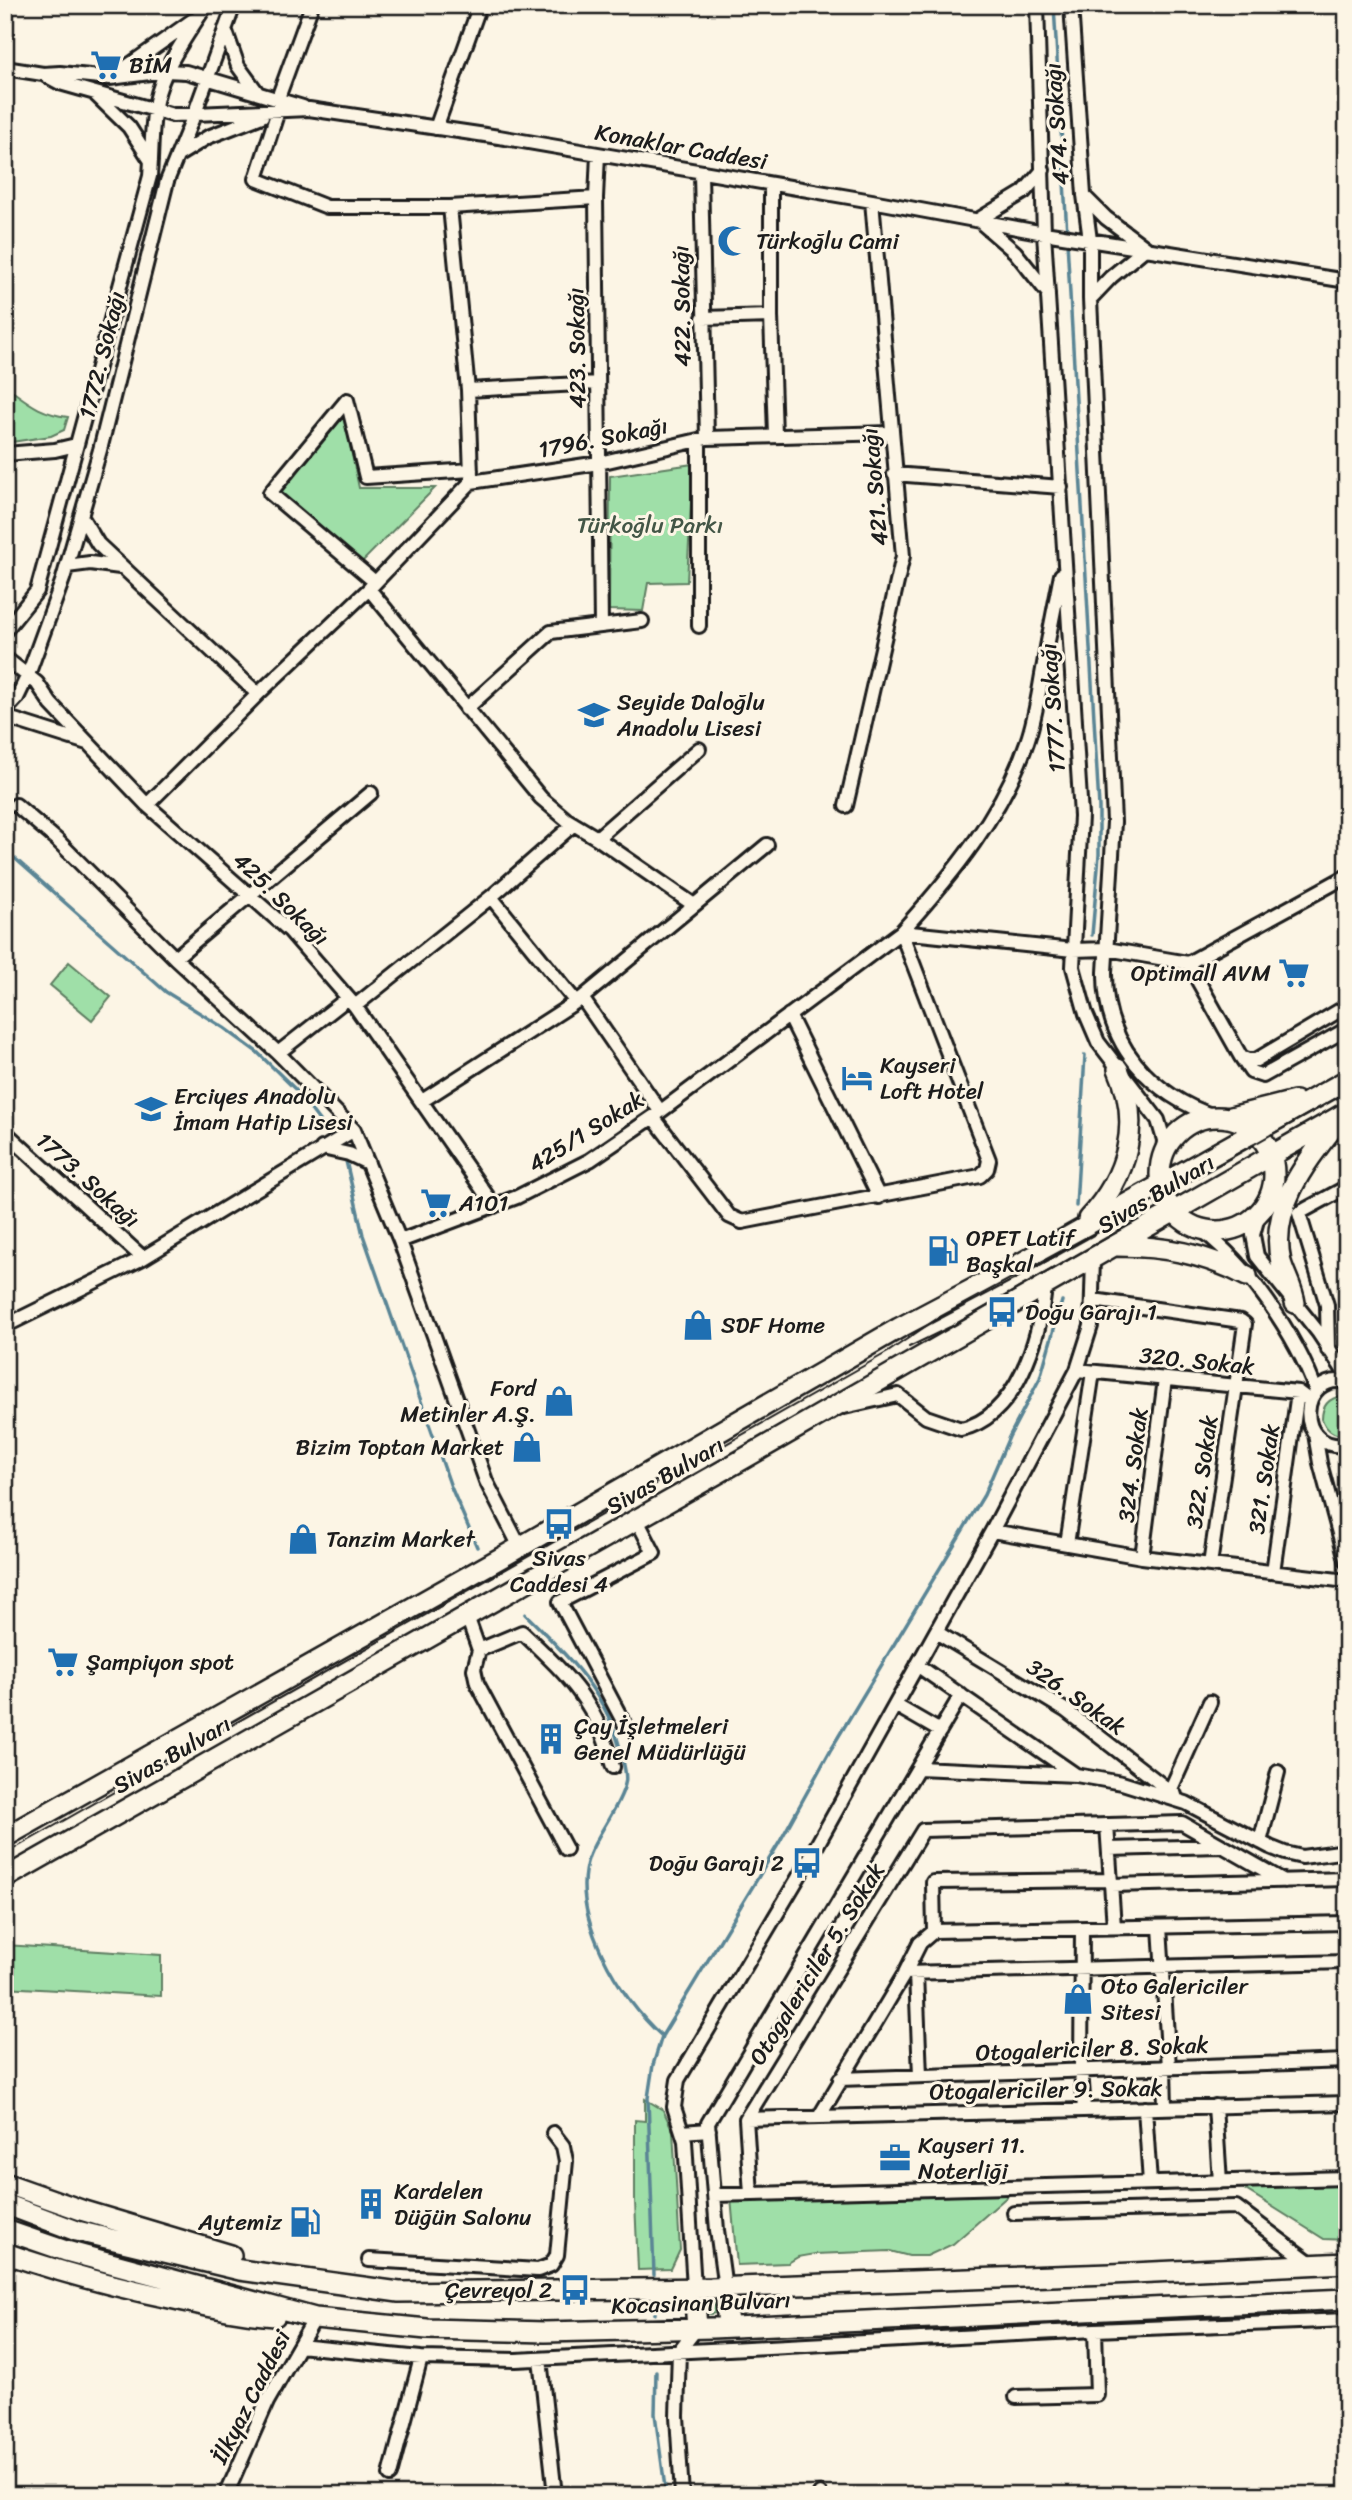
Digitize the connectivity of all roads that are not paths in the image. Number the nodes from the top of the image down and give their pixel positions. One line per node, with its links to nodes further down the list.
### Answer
1 (234, 5): 7 (street, 1772. Sokağı)
2 (312, 5): 15 (street)
3 (480, 5): 18 (street)
4 (1037, 5): 22 (street, 474. Sokağı)
5 (1071, 5): 25 (street, 474. Sokağı)
6 (202, 11): 9 (street, 1772. Sokağı); 12 (street)
7 (225, 29): 11 (street, 1772. Sokağı); 14 (street)
8 (5, 68): 10 (street, Konaklar Caddesi)
9 (166, 71): 11 (street, Konaklar Caddesi); 12 (street, Konaklar Caddesi); 16 (street, 1772. Sokağı)
10 (43, 74): 12 (street, Konaklar Caddesi); 13 (street, Konaklar Caddesi)
11 (207, 77): 14 (street, Konaklar Caddesi); 17 (street, 1772. Sokağı)
12 (110, 78)
13 (93, 93): 16 (street, Konaklar Caddesi); 21 (street)
14 (257, 93): 15 (street, Konaklar Caddesi)
15 (274, 107): 17 (street, Konaklar Caddesi); 18 (street, Konaklar Caddesi); 20 (street); 28 (street)
16 (154, 110): 17 (street, Konaklar Caddesi); 21 (street, 1772. Sokağı)
17 (194, 115): 20 (street, 1772. Sokağı)
18 (436, 128): 19 (street, Konaklar Caddesi)
19 (598, 154): 23 (street, Konaklar Caddesi); 26 (street, 423. Sokağı)
20 (177, 156): 49 (street, 1772. Sokağı)
21 (152, 161): 43 (street, 1772. Sokağı)
22 (1043, 170): 29 (street); 30 (street, 474. Sokağı)
23 (701, 173): 24 (street, Konaklar Caddesi); 37 (street, 422. Sokağı)
24 (771, 184): 27 (street, Konaklar Caddesi); 36 (street)
25 (1084, 195): 31 (street, 474. Sokağı); 32 (street)
26 (596, 198): 28 (street); 38 (street, 423. Sokağı)
27 (872, 201): 29 (street, Konaklar Caddesi); 40 (street, 421. Sokağı)
28 (450, 207): 39 (street)
29 (978, 220): 30 (street, Konaklar Caddesi); 34 (street)
30 (1049, 233): 31 (street, Konaklar Caddesi); 34 (street, 1777. Sokağı)
31 (1086, 239): 32 (street); 35 (street)
32 (1146, 248): 33 (street); 35 (street)
33 (1347, 281)
34 (1049, 293): 48 (street, 1777. Sokağı)
35 (1090, 299): 78 (street)
36 (771, 316): 37 (street); 41 (street)
37 (703, 318): 42 (street, 422. Sokağı)
38 (598, 383): 39 (street); 45 (street, 423. Sokağı)
39 (468, 390): 47 (street)
40 (891, 433): 41 (street, 1796. Sokağı); 46 (street, 421. Sokağı)
41 (775, 435): 42 (street, 1796. Sokağı)
42 (703, 439): 45 (street, 1796. Sokağı); 56 (street, 422. Sokağı)
43 (76, 445): 44 (street); 57 (street, 1772. Sokağı)
44 (5, 454)
45 (599, 463): 47 (street, 1796. Sokağı); 55 (street, 423. Sokağı)
46 (894, 474): 48 (street); 69 (street, 421. Sokağı)
47 (471, 476): 53 (street); 53 (street, 1796. Sokağı)
48 (1061, 487): 50 (street, 1777. Sokağı)
49 (81, 516): 51 (street, 1772. Sokağı); 52 (street)
50 (1065, 557): 77 (street, 425/1 Sokak); 79 (street, 1777. Sokağı)
51 (67, 566): 52 (street); 59 (street, 1772. Sokağı)
52 (121, 567): 60 (street)
53 (372, 585): 60 (street); 61 (street)
54 (642, 621): 55 (street)
55 (601, 626): 61 (street)
56 (699, 626)
57 (5, 631)
58 (5, 658): 59 (street, 425. Sokağı)
59 (28, 675): 62 (street, 1772. Sokağı); 64 (street, 425. Sokağı)
60 (258, 694): 68 (street)
61 (466, 709): 70 (street)
62 (5, 711)
63 (5, 717): 64 (street, 425. Sokağı)
64 (91, 745): 68 (street, 425. Sokağı)
65 (699, 749): 71 (street)
66 (371, 793): 74 (street)
67 (16, 805): 80 (street)
68 (147, 805): 74 (street, 425. Sokağı)
69 (846, 806)
70 (574, 824): 71 (street); 75 (street)
71 (597, 838): 76 (street)
72 (767, 845): 76 (street)
73 (1347, 876): 81 (street)
74 (250, 895): 80 (street); 83 (street, 425. Sokağı)
75 (491, 897): 82 (street); 83 (street)
76 (694, 905): 82 (street)
77 (901, 932): 79 (street); 85 (street, 425/1 Sokak); 105 (street)
78 (1107, 949): 79 (street); 81 (street); 95 (street)
79 (1073, 950): 89 (street, 1777. Sokağı)
80 (175, 958): 87 (street)
81 (1188, 962): 88 (street)
82 (579, 1000): 92 (street); 94 (street)
83 (351, 1002): 87 (street); 92 (street, 425. Sokağı)
84 (1347, 1006): 88 (street)
85 (789, 1015): 94 (street, 425/1 Sokak); 105 (street)
86 (1347, 1029): 88 (street)
87 (278, 1052): 96 (street)
88 (1241, 1057)
89 (1118, 1069): 101 (street, 1777. Sokağı); 109 (highway)
90 (1347, 1080): 91 (highway, Sivas Bulvarı)
91 (1320, 1095): 95 (highway); 97 (highway, Sivas Bulvarı)
92 (422, 1101): 106 (street, 425. Sokağı)
93 (1345, 1113): 100 (highway, Sivas Bulvarı); 118 (highway)
94 (657, 1114): 105 (street); 106 (street, 425/1 Sokak)
95 (1222, 1118): 97 (highway); 101 (highway)
96 (354, 1130): 99 (street); 102 (street)
97 (1255, 1131): 100 (highway); 103 (highway, Sivas Bulvarı)
98 (5, 1132): 113 (street, 1773. Sokağı)
99 (322, 1148): 102 (street); 113 (street)
100 (1271, 1154): 107 (highway, Sivas Bulvarı); 108 (highway)
101 (1163, 1155): 103 (highway)
102 (368, 1163): 111 (street)
103 (1161, 1184): 107 (highway); 109 (highway, Sivas Bulvarı)
104 (1347, 1187): 120 (street)
105 (879, 1197)
106 (494, 1206): 111 (street, 425/1 Sokak)
107 (1174, 1212): 110 (highway); 112 (highway, Sivas Bulvarı)
108 (1259, 1213): 110 (highway); 118 (street)
109 (1080, 1228): 135 (highway, Sivas Bulvarı)
110 (1199, 1228): 115 (street)
111 (400, 1241): 135 (street)
112 (1116, 1246): 114 (highway, Sivas Bulvarı); 115 (highway)
113 (143, 1258): 119 (street)
114 (1093, 1259): 116 (highway, Sivas Bulvarı); 117 (street)
115 (1247, 1276): 128 (street)
116 (1045, 1287): 129 (highway, Sivas Bulvarı); 129 (street)
117 (1093, 1300): 121 (street); 126 (street, 322. Sokak)
118 (1295, 1303): 120 (street)
119 (5, 1326)
120 (1328, 1350): 123 (street)
121 (1076, 1370): 122 (street, 320. Sokak); 133 (street)
122 (1093, 1372): 124 (street, 320. Sokak); 134 (street)
123 (1347, 1376)
124 (1165, 1378): 126 (street, 320. Sokak); 136 (street, 324. Sokak)
125 (1347, 1382): 128 (street)
126 (1236, 1385): 127 (street, 320. Sokak); 138 (street, 322. Sokak)
127 (1298, 1392): 128 (street); 139 (street, 321. Sokak)
128 (1313, 1396): 130 (street)
129 (830, 1410): 132 (highway, Sivas Bulvarı)
130 (1315, 1434): 131 (street); 137 (street)
131 (1347, 1444)
132 (637, 1520): 141 (highway, Sivas Bulvarı); 148 (street)
133 (992, 1531): 134 (street); 142 (street)
134 (1067, 1544): 136 (street)
135 (520, 1547): 157 (highway, Sivas Bulvarı)
136 (1142, 1557): 138 (street)
137 (1347, 1563)
138 (1210, 1565): 139 (street)
139 (1273, 1573): 140 (street)
140 (1347, 1581)
141 (467, 1616): 143 (street); 163 (highway, Sivas Bulvarı)
142 (936, 1632): 144 (street); 154 (street, 326. Sokak)
143 (479, 1650): 150 (street); 160 (street)
144 (917, 1665): 145 (street); 147 (street)
145 (961, 1695): 149 (street); 153 (street)
146 (1210, 1702): 154 (street)
147 (895, 1705): 149 (street); 189 (street)
148 (625, 1724)
149 (940, 1731): 151 (street)
150 (612, 1767)
151 (918, 1768): 153 (street); 188 (street)
152 (1278, 1772): 158 (street)
153 (1076, 1774): 155 (street)
154 (1170, 1791): 155 (street, 326. Sokak)
155 (1186, 1803): 158 (street)
156 (1107, 1825): 159 (street); 161 (street); 187 (street, Otogalericiler 5. Sokak)
157 (5, 1837)
158 (1260, 1842): 162 (street)
159 (1223, 1846): 161 (street); 165 (street)
160 (566, 1849)
161 (1109, 1849): 166 (street)
162 (1347, 1851)
163 (5, 1878)
164 (1347, 1879): 165 (street)
165 (1284, 1881): 166 (street)
166 (1111, 1883): 168 (street); 171 (street)
167 (1347, 1923): 169 (street)
168 (1114, 1927): 169 (street); 170 (street)
169 (1160, 1927): 173 (street)
170 (1082, 1929): 171 (street); 174 (street)
171 (934, 1931): 175 (street)
172 (1347, 1962): 173 (street)
173 (1162, 1967): 174 (street); 177 (street)
174 (1082, 1969): 175 (street); 178 (street)
175 (911, 1973): 179 (street); 180 (street)
176 (1347, 2061): 177 (street, Otogalericiler 8. Sokak)
177 (1166, 2067): 178 (street, Otogalericiler 8. Sokak); 184 (street)
178 (1081, 2070): 179 (street, Otogalericiler 8. Sokak); 185 (street)
179 (920, 2076): 180 (street, Otogalericiler 8. Sokak)
180 (840, 2079): 186 (street)
181 (1347, 2103): 182 (street, Otogalericiler 9. Sokak)
182 (1215, 2106): 184 (street, Otogalericiler 9. Sokak); 192 (street)
183 (1145, 2108): 184 (street, Otogalericiler 9. Sokak); 185 (street, Otogalericiler 9. Sokak); 194 (street)
184 (1165, 2108)
185 (1084, 2110): 186 (street, Otogalericiler 9. Sokak)
186 (819, 2117): 187 (street, Otogalericiler 9. Sokak)
187 (746, 2119): 195 (street)
188 (709, 2130): 189 (street); 196 (street)
189 (682, 2132): 205 (street)
190 (553, 2133): 204 (street)
191 (1347, 2178): 192 (street)
192 (1220, 2182): 194 (street)
193 (5, 2183): 208 (highway)
194 (1150, 2183): 195 (street)
195 (751, 2194): 196 (street)
196 (714, 2195): 206 (street)
197 (5, 2204): 208 (highway)
198 (1014, 2213): 203 (street)
199 (5, 2230): 210 (highway, Kocasinan Bulvarı)
200 (5, 2253): 210 (highway)
201 (369, 2260): 204 (street)
202 (1347, 2263): 203 (highway, Kocasinan Bulvarı)
203 (1312, 2264): 206 (highway, Kocasinan Bulvarı)
204 (522, 2269): 207 (street)
205 (694, 2288): 206 (highway, Kocasinan Bulvarı); 207 (highway, Kocasinan Bulvarı); 213 (highway)
206 (725, 2288): 212 (highway)
207 (529, 2291): 208 (highway, Kocasinan Bulvarı)
208 (399, 2292)
209 (1347, 2299): 212 (highway, Kocasinan Bulvarı)
210 (315, 2318): 213 (highway, Kocasinan Bulvarı); 215 (street, İlkyaz Caddesi)
211 (1347, 2320): 214 (street)
212 (728, 2327): 213 (highway, Kocasinan Bulvarı)
213 (697, 2328): 216 (street)
214 (1095, 2330): 216 (street); 219 (street)
215 (299, 2346): 217 (street); 221 (street, İlkyaz Caddesi)
216 (679, 2351): 218 (street); 223 (street)
217 (421, 2358): 218 (street); 220 (street)
218 (540, 2359): 222 (street)
219 (1016, 2397)
220 (390, 2475)
221 (226, 2495)
222 (555, 2495)
223 (682, 2495)

